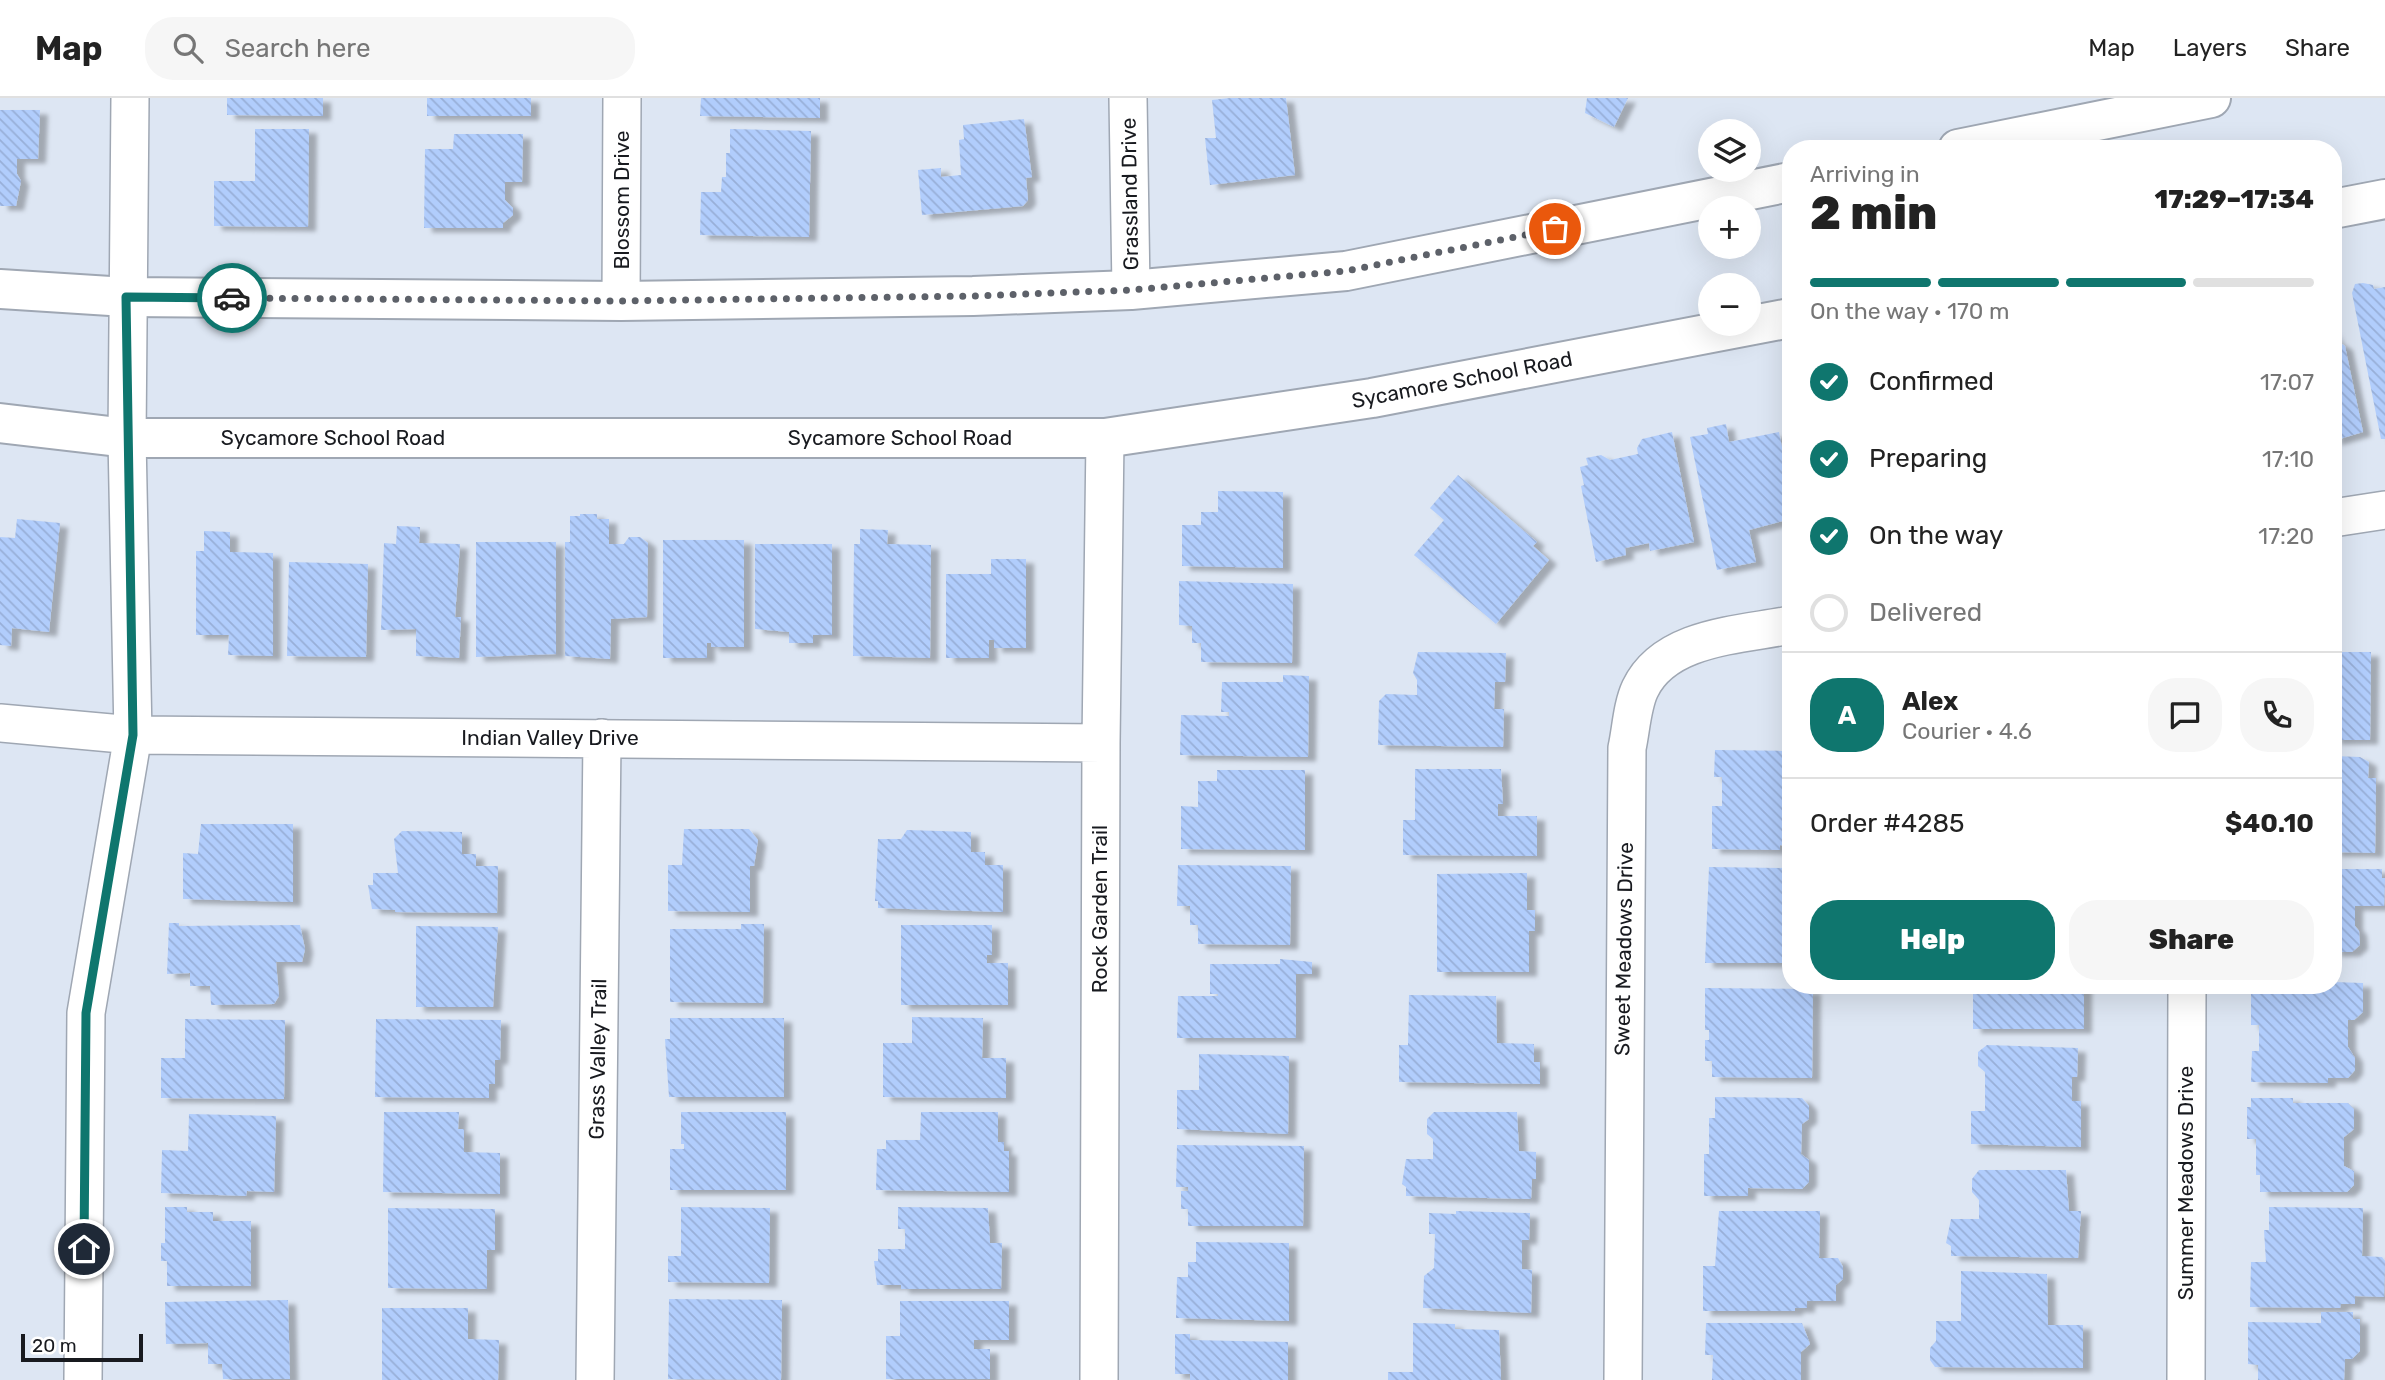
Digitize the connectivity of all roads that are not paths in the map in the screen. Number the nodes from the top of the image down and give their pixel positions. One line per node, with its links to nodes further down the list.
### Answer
1 (130, 98): 11 (street)
2 (622, 98): 12 (street, Blossom Drive)
3 (1128, 98): 10 (street, Grassland Drive)
4 (2211, 98): 5 (main road)
5 (2003, 140)
6 (1782, 184): 10 (main road)
7 (2385, 199): 8 (main road)
8 (2342, 207)
9 (0, 289): 11 (main road)
10 (1131, 290): 12 (main road)
11 (126, 297): 12 (main road); 15 (street)
12 (621, 301)
13 (1782, 320): 16 (main road, Sycamore School Road)
14 (0, 423): 15 (main road, Sycamore School Road)
15 (127, 438): 16 (main road, Sycamore School Road); 21 (street)
16 (1105, 438): 23 (street, Rock Garden Trail)
17 (2385, 510): 18 (street)
18 (2342, 517)
19 (1782, 627): 28 (street, Sweet Meadows Drive)
20 (0, 723): 21 (street, Indian Valley Drive)
21 (133, 735): 22 (street, Indian Valley Drive); 25 (street)
22 (602, 738): 23 (street, Indian Valley Drive); 26 (street, Grass Valley Trail)
23 (1101, 743): 27 (street, Rock Garden Trail)
24 (2187, 994): 29 (street, Summer Meadows Drive)
25 (83, 1380)
26 (594, 1380)
27 (1099, 1380)
28 (1623, 1380)
29 (2186, 1380)

